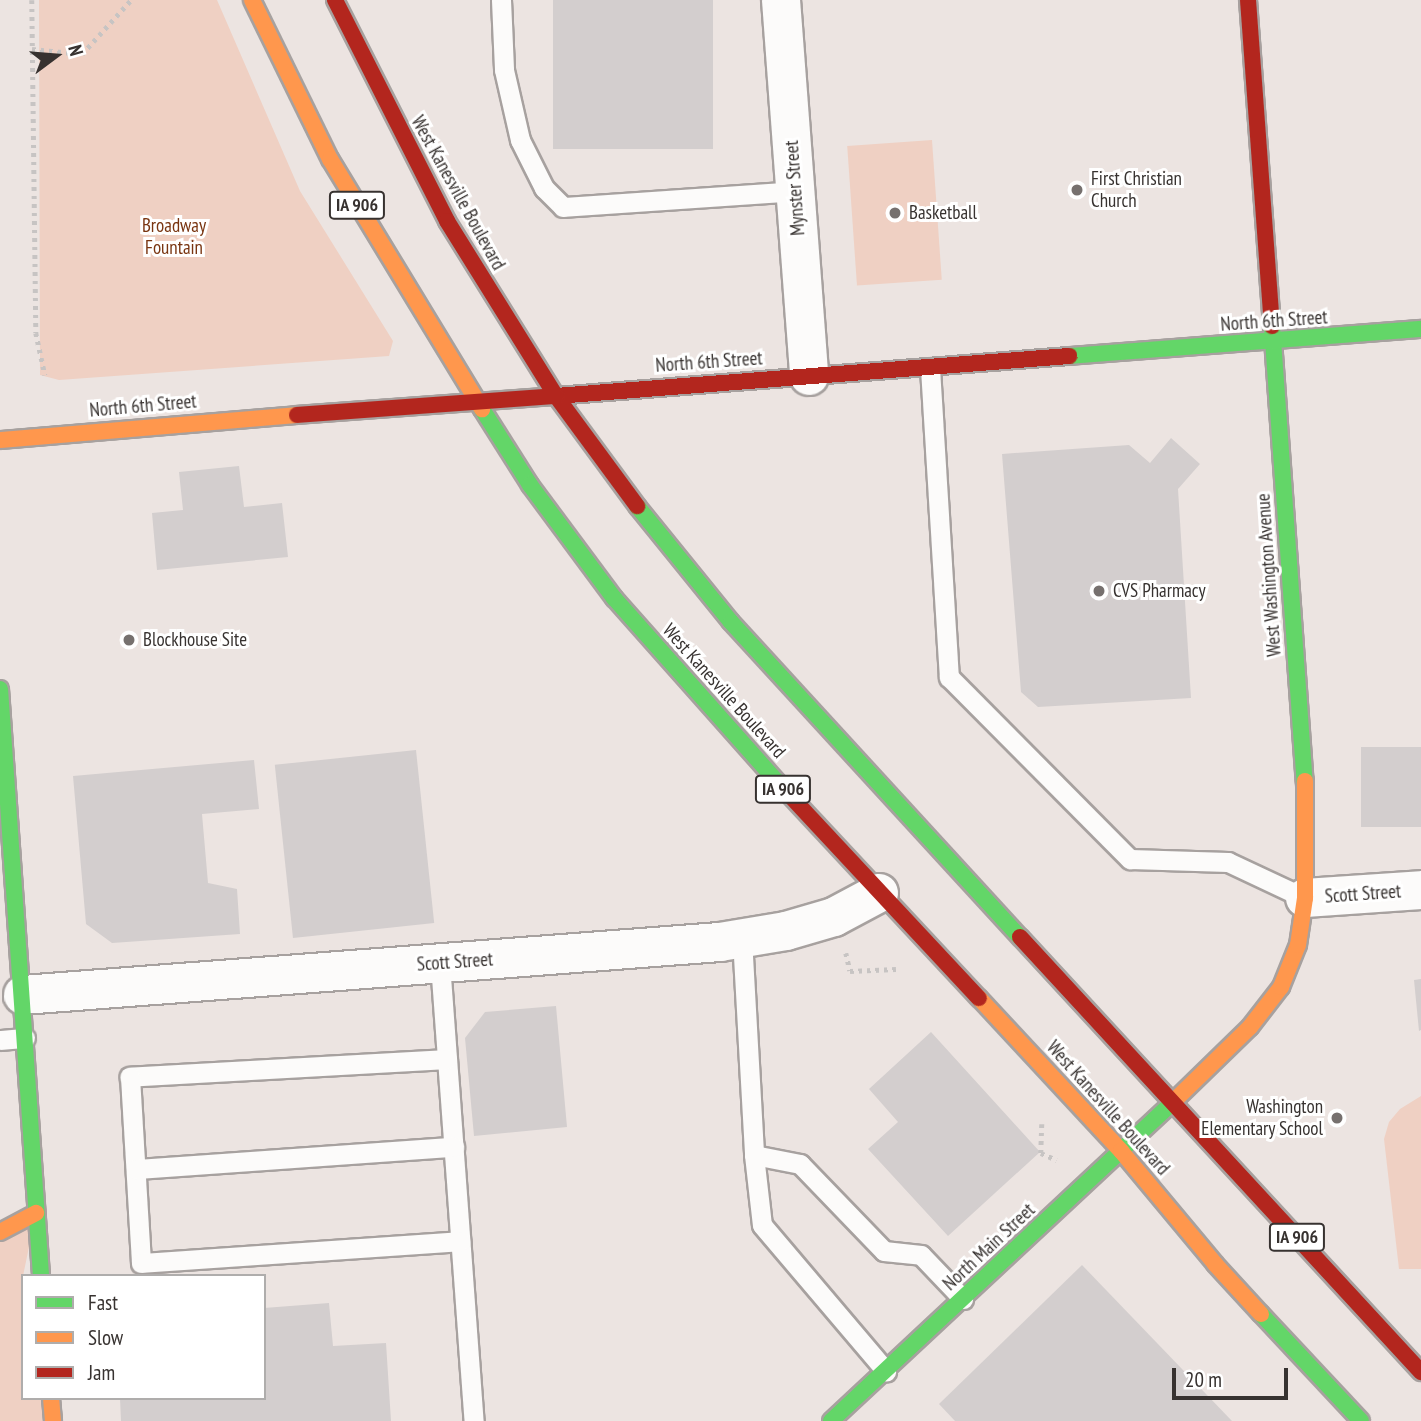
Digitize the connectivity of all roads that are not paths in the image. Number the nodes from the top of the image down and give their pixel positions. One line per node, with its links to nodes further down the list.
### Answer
1 (253, 0): 12 (main road, West Kanesville Boulevard / IA 906)
2 (335, 0): 11 (main road, West Kanesville Boulevard / IA 906)
3 (501, 0): 6 (lane)
4 (781, 0): 6 (street, Mynster Street)
5 (1248, 0): 8 (main road, West Washington Avenue)
6 (795, 191): 10 (street, Mynster Street)
7 (1421, 329): 8 (main road, North 6th Street)
8 (1274, 342): 9 (main road, North 6th Street); 17 (main road, West Washington Avenue)
9 (930, 368): 10 (main road, North 6th Street); 17 (lane)
10 (809, 376): 11 (main road, North 6th Street)
11 (556, 396): 12 (main road, North 6th Street); 24 (main road, West Kanesville Boulevard / IA 906)
12 (477, 402): 13 (main road, North 6th Street); 16 (main road, West Kanesville Boulevard / IA 906)
13 (0, 440)
14 (0, 689): 20 (main road)
15 (1421, 890): 17 (street, Scott Street)
16 (879, 893): 18 (street, Scott Street); 26 (main road, West Kanesville Boulevard / IA 906)
17 (1305, 898): 24 (main road, West Washington Avenue)
18 (742, 938): 19 (street, Scott Street); 27 (lane)
19 (440, 963): 20 (street, Scott Street); 23 (lane)
20 (23, 995): 21 (main road)
21 (26, 1038): 22 (lane); 29 (main road)
22 (0, 1040)
23 (447, 1059): 25 (lane); 28 (lane)
24 (1173, 1101): 26 (main road, North Main Street); 35 (main road, West Kanesville Boulevard / IA 906)
25 (454, 1147): 28 (lane); 31 (lane)
26 (1121, 1151): 33 (main road, North Main Street); 40 (main road, West Kanesville Boulevard / IA 906)
27 (754, 1155): 33 (lane); 34 (lane)
28 (136, 1169): 31 (lane)
29 (36, 1213): 30 (main road); 32 (main road)
30 (0, 1232)
31 (460, 1241): 38 (lane)
32 (41, 1274)
33 (963, 1299): 34 (main road, North Main Street)
34 (886, 1371): 39 (main road, North Main Street)
35 (1421, 1372)
36 (51, 1400): 37 (main road)
37 (52, 1421)
38 (474, 1421)
39 (831, 1421)
40 (1361, 1421)

